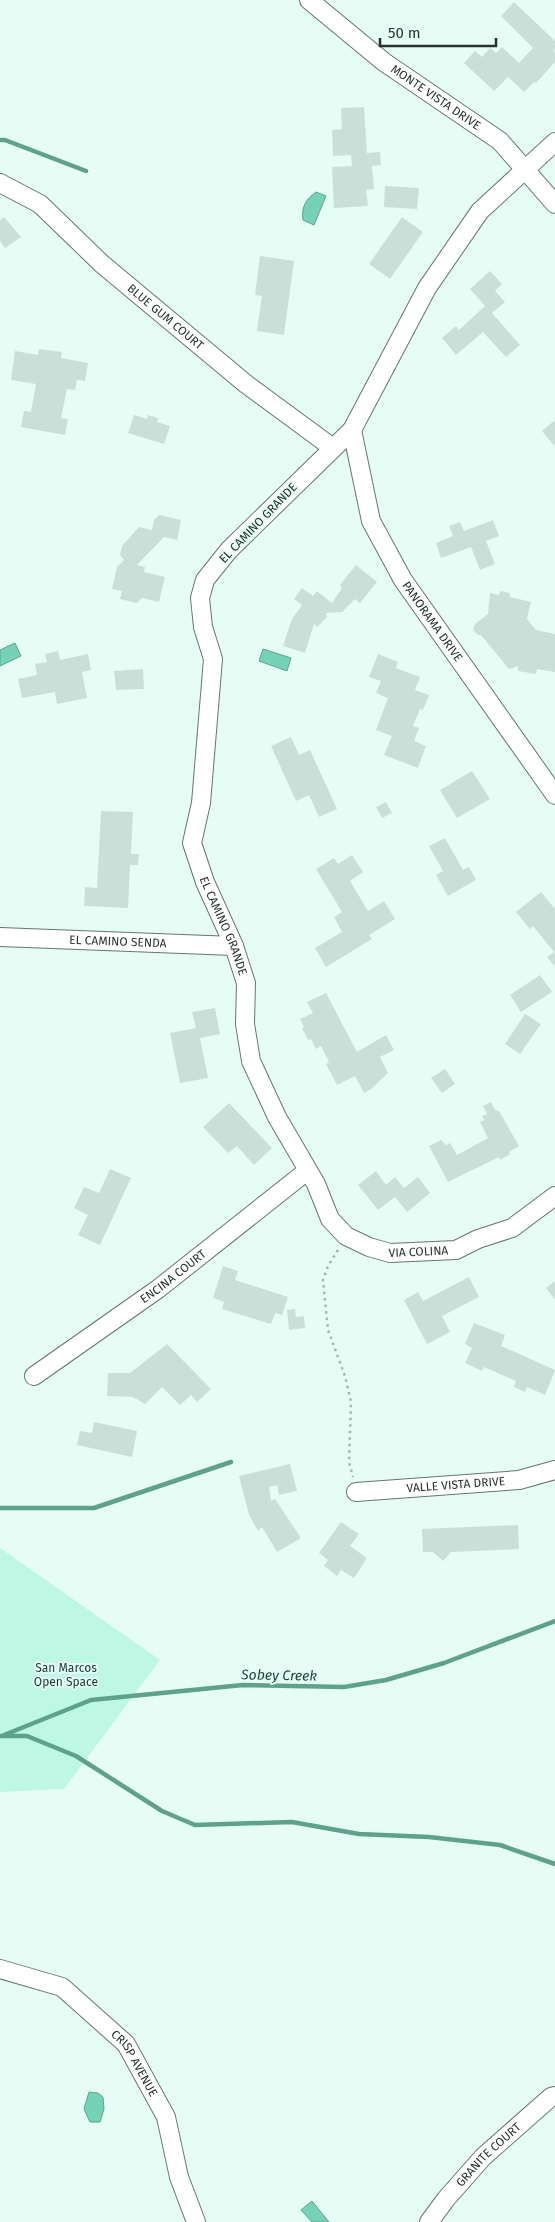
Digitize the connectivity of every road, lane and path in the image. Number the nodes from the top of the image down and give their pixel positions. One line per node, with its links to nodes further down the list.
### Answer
1 (309, 0): 3 (street, MONTE VISTA DRIVE)
2 (555, 142): 3 (street, EL CAMINO GRANDE)
3 (526, 169): 5 (street, MONTE VISTA DRIVE); 6 (street, EL CAMINO GRANDE)
4 (0, 183): 7 (street, BLUE GUM COURT)
5 (555, 204)
6 (352, 430): 7 (street, EL CAMINO GRANDE); 8 (street, PANORAMA DRIVE)
7 (333, 448): 10 (street, EL CAMINO GRANDE)
8 (555, 795)
9 (0, 937): 10 (street, EL CAMINO SENDA)
10 (234, 946): 11 (street, EL CAMINO GRANDE)
11 (307, 1171): 13 (street, VIA COLINA); 14 (street, ENCINA COURT)
12 (555, 1196): 13 (street, VIA COLINA)
13 (346, 1236): 16 (path)
14 (34, 1376)
15 (555, 1470): 16 (street, VALLE VISTA DRIVE)
16 (356, 1492)
17 (0, 1969): 19 (street, CRISP AVENUE)
18 (555, 2096): 20 (street, GRANITE COURT)
19 (196, 2222)
20 (429, 2222)

